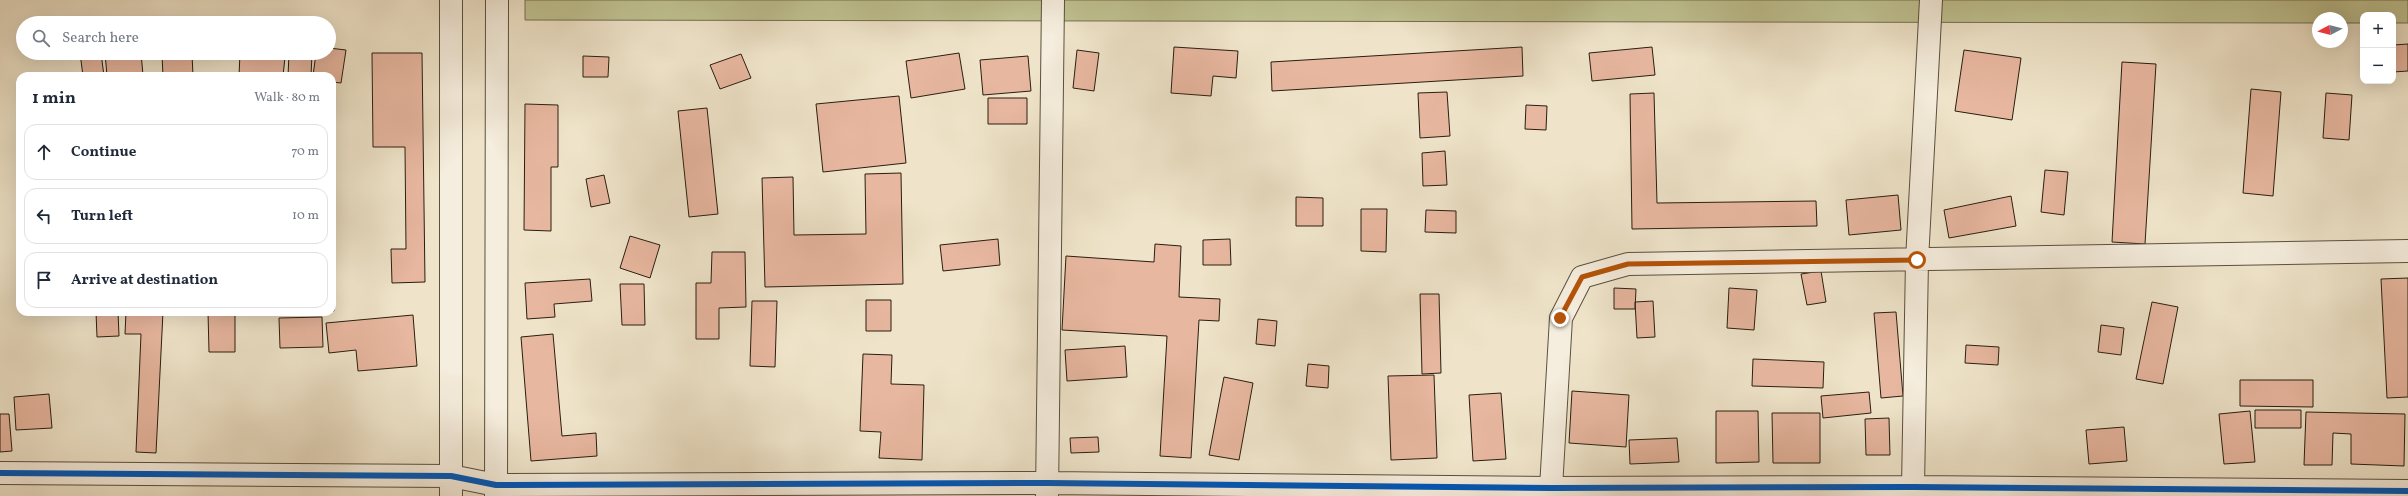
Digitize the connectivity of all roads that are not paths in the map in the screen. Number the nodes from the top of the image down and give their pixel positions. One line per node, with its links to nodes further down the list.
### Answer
1 (451, 0): 8 (street)
2 (497, 0): 12 (street)
3 (1053, 0): 11 (street)
4 (1931, 0): 6 (street)
5 (2408, 251): 6 (street)
6 (1917, 260): 9 (street); 10 (street)
7 (0, 473): 8 (street)
8 (450, 486): 12 (street)
9 (1913, 487): 10 (street); 13 (street)
10 (1551, 488): 11 (street)
11 (1047, 489): 12 (street)
12 (496, 490)
13 (2408, 492)

